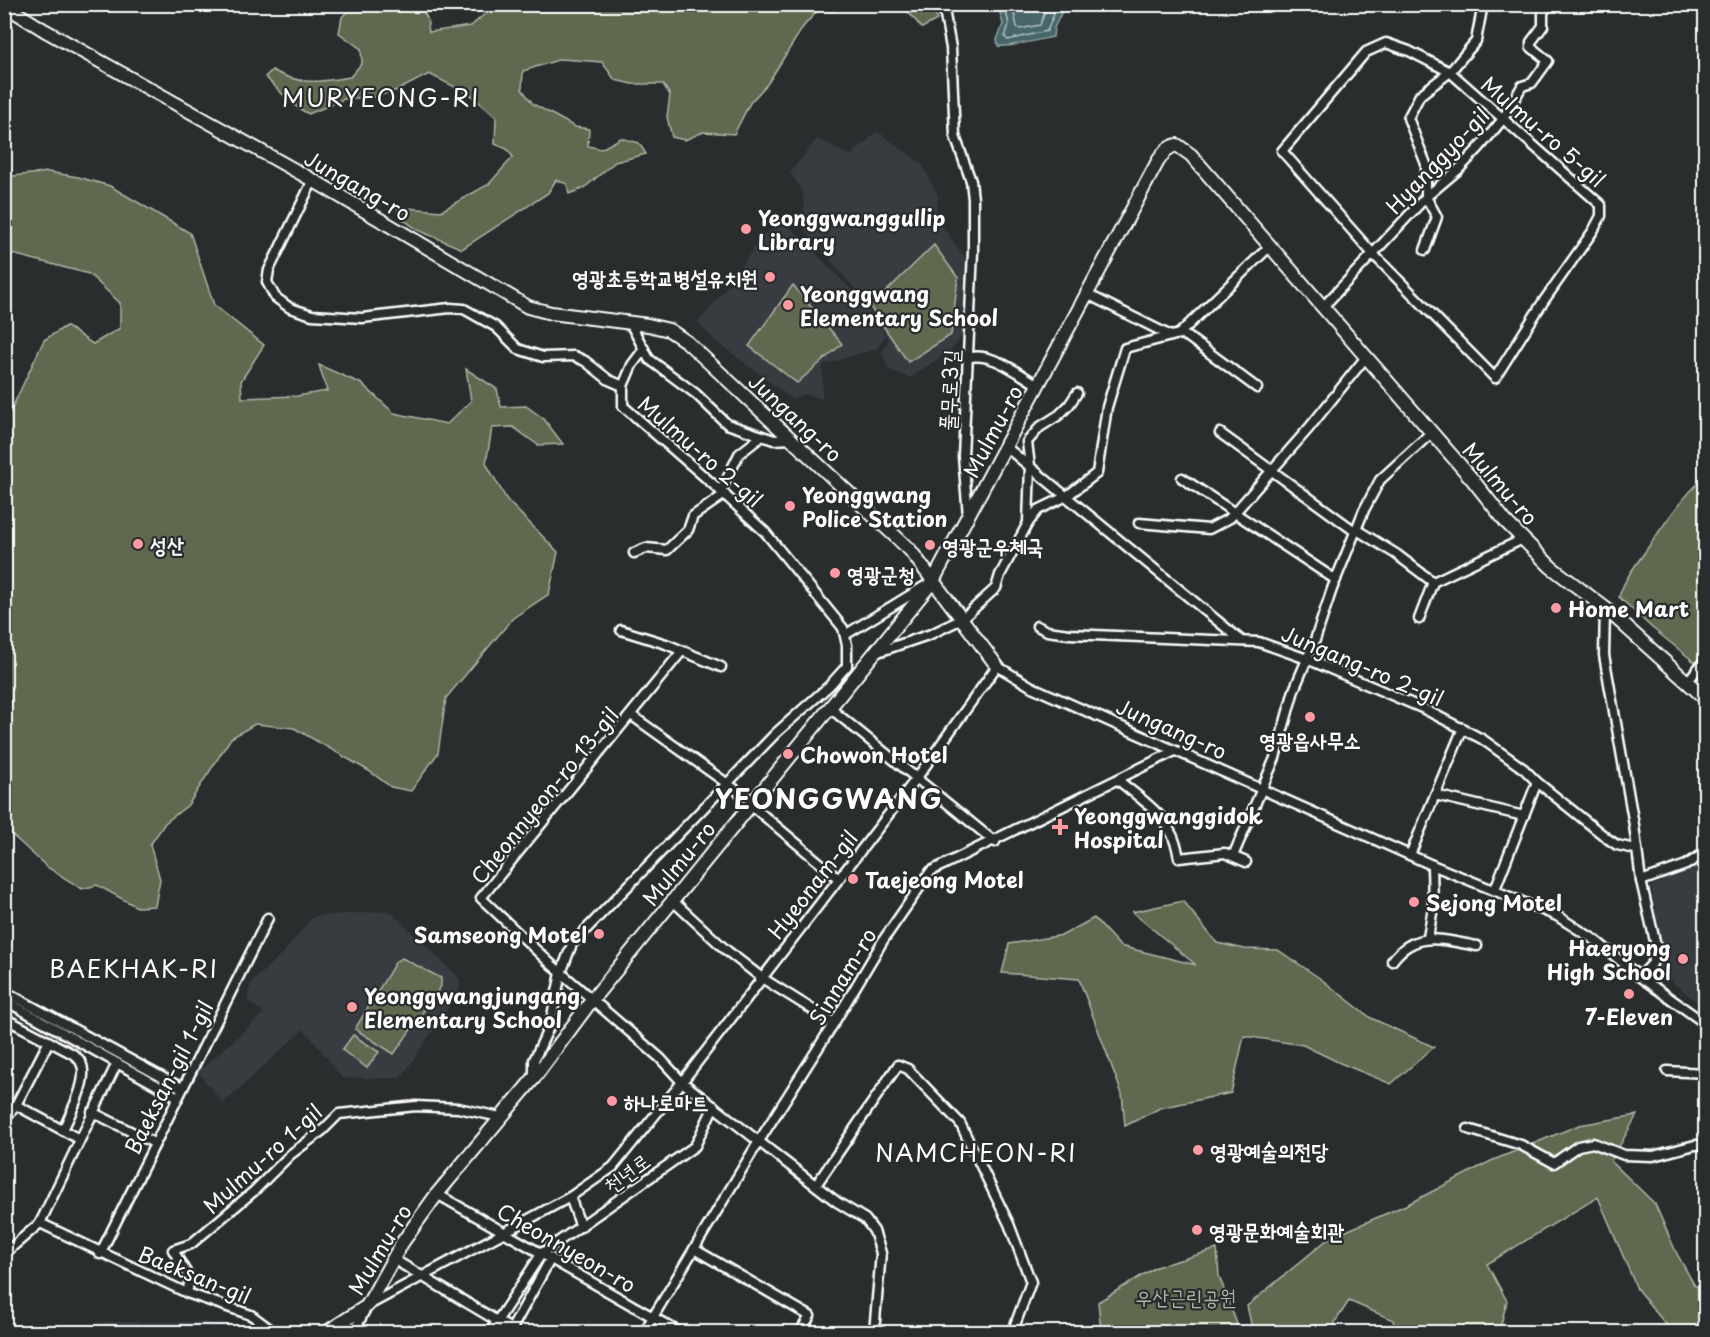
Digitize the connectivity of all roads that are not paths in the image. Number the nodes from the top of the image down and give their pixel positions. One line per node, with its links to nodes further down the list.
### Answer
1 (943, 4): 18 (street, 풀무로3길)
2 (1483, 4): 5 (street)
3 (1549, 4): 6 (street, Hyanggyo-gil)
4 (4, 5): 7 (main road, Jungang-ro)
5 (1450, 72): 6 (street, Mulmu-ro 5-gil); 8 (street); 11 (street, Mulmu-ro 5-gil)
6 (1503, 119): 8 (street, Hyanggyo-gil); 11 (street, Mulmu-ro 5-gil)
7 (312, 180): 14 (main road, Jungang-ro); 20 (street, Mulmu-ro 2-gil)
8 (1426, 197): 10 (street); 11 (street, Hyanggyo-gil)
9 (1269, 246): 12 (main road, Mulmu-ro); 13 (main road, Mulmu-ro); 15 (street)
10 (1425, 250)
11 (1373, 254): 13 (street, Hyanggyo-gil)
12 (1087, 294): 15 (street); 19 (main road, Mulmu-ro)
13 (1322, 308): 17 (main road, Mulmu-ro)
14 (630, 323): 16 (street); 26 (main road, Jungang-ro)
15 (1175, 335): 21 (street); 32 (street)
16 (644, 349): 20 (street); 25 (street)
17 (1366, 357): 23 (main road, Mulmu-ro); 29 (street)
18 (967, 358): 19 (street); 34 (street, 풀무로3길)
19 (1038, 385): 27 (main road, Mulmu-ro)
20 (623, 386): 31 (street, Mulmu-ro 2-gil)
21 (1257, 388)
22 (1077, 393): 28 (street)
23 (1432, 432): 37 (street); 38 (main road, Mulmu-ro)
24 (1220, 433): 29 (street)
25 (762, 436): 26 (street); 31 (street)
26 (791, 439): 41 (main road, Jungang-ro)
27 (1005, 447): 28 (street); 34 (main road, Mulmu-ro)
28 (1030, 466): 32 (street); 36 (street)
29 (1272, 470): 33 (street); 37 (street)
30 (1182, 478): 33 (street)
31 (723, 493): 39 (street); 48 (street, Mulmu-ro 2-gil)
32 (1067, 496): 36 (street); 49 (street)
33 (1234, 513): 35 (street); 40 (street)
34 (968, 516): 41 (main road, Mulmu-ro)
35 (1139, 522)
36 (1028, 523): 44 (street)
37 (1357, 531): 40 (street); 42 (street)
38 (1523, 539): 42 (street); 43 (main road, Mulmu-ro)
39 (634, 553)
40 (1336, 580): 52 (street)
41 (933, 581): 44 (main road, Jungang-ro); 48 (street); 51 (main road, Mulmu-ro)
42 (1432, 582): 45 (street)
43 (1605, 608): 56 (main road, Mulmu-ro); 71 (street)
44 (962, 619): 51 (street); 54 (main road, Jungang-ro)
45 (1419, 619)
46 (1037, 626): 49 (street, Jungang-ro 2-gil)
47 (621, 630): 50 (street)
48 (845, 635): 64 (street, Mulmu-ro 2-gil)
49 (1242, 641): 52 (street, Jungang-ro 2-gil)
50 (682, 651): 55 (street); 59 (street, Cheonnyeon-ro 13-gil)
51 (875, 653): 58 (main road, Mulmu-ro)
52 (1307, 659): 60 (street, Jungang-ro 2-gil); 66 (street)
53 (1706, 659): 56 (street)
54 (998, 666): 61 (street, Jungang-ro); 62 (street, Hyeonam-gil)
55 (721, 667)
56 (1687, 682): 57 (main road, Mulmu-ro)
57 (1706, 699)
58 (830, 708): 62 (street); 68 (main road, Mulmu-ro)
59 (631, 715): 64 (street); 85 (street, Cheonnyeon-ro 13-gil)
60 (1463, 728): 65 (street, Jungang-ro 2-gil); 67 (street)
61 (1175, 751): 63 (street, Sinnam-ro); 66 (street, Jungang-ro)
62 (916, 779): 70 (street); 77 (street, Hyeonam-gil)
63 (1118, 780): 70 (street, Sinnam-ro); 74 (street)
64 (728, 783): 68 (street); 85 (street, Mulmu-ro 2-gil)
65 (1538, 783): 69 (street); 71 (street, Jungang-ro 2-gil)
66 (1261, 790): 73 (street, Jungang-ro); 74 (street)
67 (1435, 795): 69 (street); 73 (street)
68 (752, 803): 77 (street); 80 (main road, Mulmu-ro)
69 (1524, 816): 79 (street)
70 (995, 842): 92 (street, Sinnam-ro)
71 (1635, 849): 78 (street)
72 (1706, 852): 78 (street)
73 (1410, 855): 76 (street, Jungang-ro)
74 (1233, 856): 75 (street)
75 (1246, 862)
76 (1432, 865): 79 (street, Jungang-ro); 82 (street)
77 (839, 879): 87 (street, Hyeonam-gil)
78 (1641, 881): 86 (street)
79 (1495, 889): 86 (street, Jungang-ro)
80 (673, 901): 87 (street); 90 (main road, Mulmu-ro)
81 (268, 918): 100 (street, Baeksan-gil 1-gil)
82 (1428, 938): 83 (street); 84 (street)
83 (1477, 946)
84 (1392, 961)
85 (561, 973): 90 (street, Cheonnyeon-ro 13-gil); 98 (street, Mulmu-ro 2-gil)
86 (1640, 977): 93 (street, Jungang-ro)
87 (762, 978): 92 (street); 99 (street, Hyeonam-gil)
88 (4, 991): 100 (street)
89 (4, 1000): 95 (street)
90 (592, 1000): 98 (main road, Mulmu-ro); 99 (street, Cheonnyeon-ro 13-gil)
91 (4, 1018): 94 (street)
92 (834, 1023): 110 (street, Sinnam-ro)
93 (1706, 1024)
94 (48, 1043): 102 (street); 108 (street)
95 (117, 1063): 101 (street); 104 (street)
96 (1667, 1071): 97 (street)
97 (1706, 1073)
98 (534, 1078): 105 (main road, Mulmu-ro)
99 (682, 1082): 103 (street, Cheonnyeon-ro 13-gil); 115 (street, Hyeonam-gil)
100 (182, 1088): 101 (street, Baeksan-gil 1-gil)
101 (178, 1097): 111 (street, Baeksan-gil 1-gil)
102 (16, 1105): 106 (street); 108 (street)
103 (714, 1106): 110 (street, Cheonnyeon-ro 13-gil); 117 (street, 천년로)
104 (92, 1112): 109 (street); 111 (street)
105 (500, 1118): 114 (main road, Mulmu-ro); 126 (street, Mulmu-ro 1-gil)
106 (4, 1120)
107 (1468, 1129): 112 (street)
108 (63, 1130): 109 (street)
109 (79, 1139): 116 (street)
110 (759, 1141): 113 (street, Cheonnyeon-ro 13-gil); 119 (street, Sinnam-ro)
111 (154, 1143): 122 (street, Baeksan-gil 1-gil)
112 (1706, 1145)
113 (816, 1185): 138 (street, Cheonnyeon-ro 13-gil); 139 (street)
114 (437, 1194): 118 (street, Cheonnyeon-ro); 124 (main road, Mulmu-ro)
115 (570, 1197): 117 (street); 118 (street, Hyeonam-gil)
116 (40, 1223): 121 (street); 122 (street, Baeksan-gil)
117 (581, 1227): 120 (street, 천년로)
118 (504, 1231): 120 (street, Cheonnyeon-ro); 125 (street, Hyeonam-gil)
119 (694, 1249): 128 (street, Sinnam-ro); 137 (street)
120 (542, 1253): 123 (street, Cheonnyeon-ro); 129 (street)
121 (4, 1254)
122 (100, 1254): 126 (street, Baeksan-gil)
123 (551, 1258): 128 (street, Cheonnyeon-ro); 134 (street)
124 (393, 1259): 125 (street); 127 (main road, Mulmu-ro)
125 (423, 1277): 127 (street, Hyeonam-gil); 129 (street)
126 (187, 1293): 130 (street, Baeksan-gil)
127 (368, 1306): 131 (main road); 132 (street, Mulmu-ro)
128 (653, 1317): 135 (street, Sinnam-ro); 136 (street, Cheonnyeon-ro)
129 (497, 1321): 133 (street); 134 (street)
130 (274, 1332)
131 (327, 1332)
132 (354, 1332)
133 (490, 1332)
134 (512, 1332)
135 (644, 1332)
136 (679, 1332)
137 (800, 1332)
138 (874, 1332)
139 (1016, 1332)

